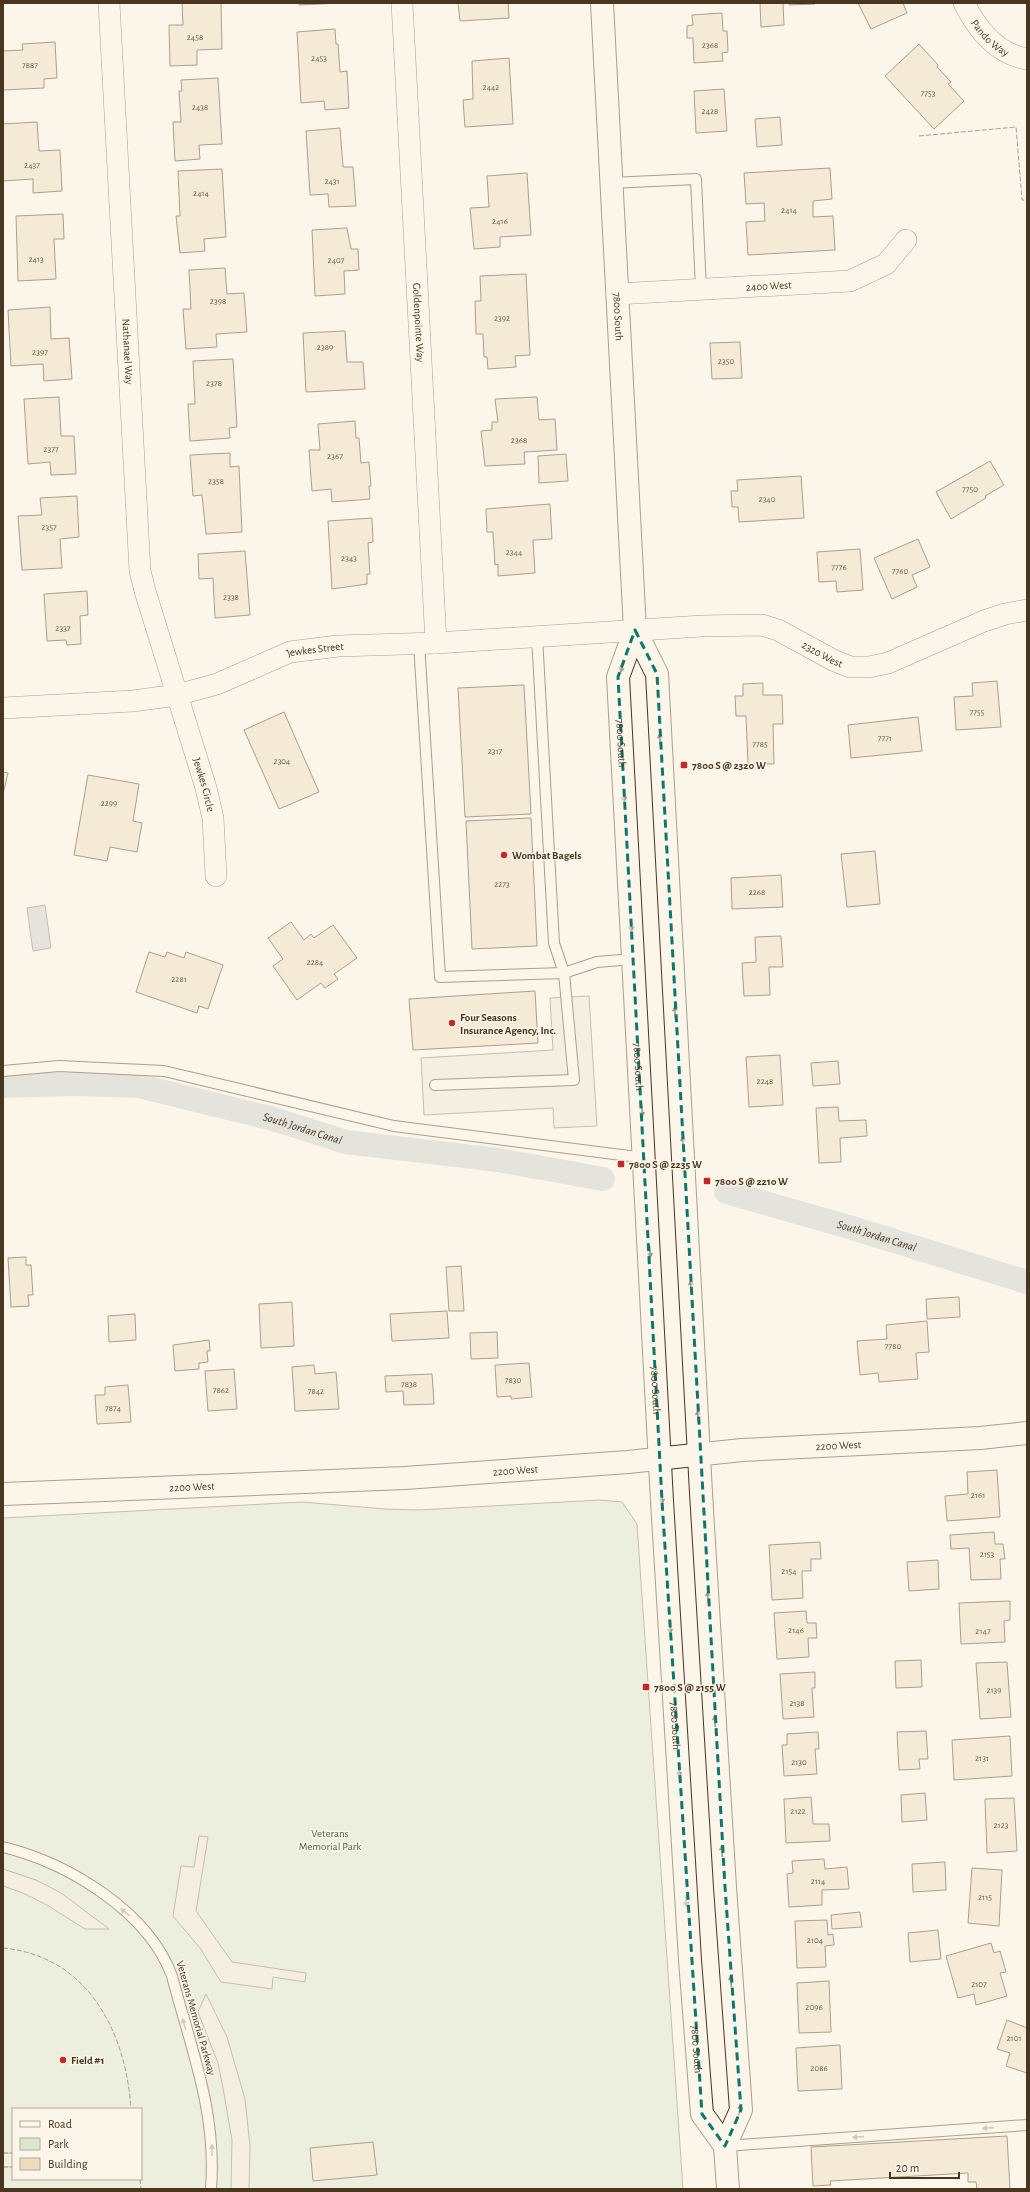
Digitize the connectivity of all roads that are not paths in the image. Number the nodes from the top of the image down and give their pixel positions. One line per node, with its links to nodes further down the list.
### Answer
1 (108, 3): 14 (street, Nathanael Way)
2 (402, 3): 13 (street, Goldenpointe Way)
3 (602, 3): 6 (main road, 7800 South)
4 (964, 3): 5 (street, Pando Way)
5 (1027, 59)
6 (611, 183): 8 (lane); 9 (main road, 7800 South)
7 (906, 240): 8 (street, 2400 West)
8 (701, 290): 9 (street, 2400 West)
9 (617, 294): 11 (main road, 7800 South)
10 (1027, 610): 11 (street, 2320 West)
11 (635, 630): 12 (street, Jewkes Street); 17 (main road, 7800 South, one-way to 17); 23 (main road, 7800 South, one-way to 11)
12 (537, 636): 13 (street, Jewkes Street); 18 (lane)
13 (427, 643): 14 (street, Jewkes Street); 18 (lane)
14 (177, 695): 15 (street, Jewkes Street); 16 (street, Jewkes Circle)
15 (3, 708)
16 (216, 876)
17 (633, 959): 18 (lane); 21 (main road, 7800 South, one-way to 21)
18 (564, 973): 20 (lane)
19 (3, 1071): 21 (lane)
20 (435, 1085)
21 (645, 1158): 24 (main road, 7800 South, one-way to 24)
22 (1027, 1433): 23 (main road, 2200 West)
23 (700, 1455): 24 (main road, 2200 West); 28 (main road, 7800 South, one-way to 23)
24 (661, 1459): 25 (main road, 2200 West); 28 (main road, 7800 South, one-way to 28)
25 (3, 1494)
26 (3, 1847): 29 (lane, Veterans Memorial Parkway, one-way to 26)
27 (1027, 2125): 28 (lane, one-way to 28)
28 (725, 2146): 30 (main road, 7800 South)
29 (212, 2189)
30 (728, 2189)

